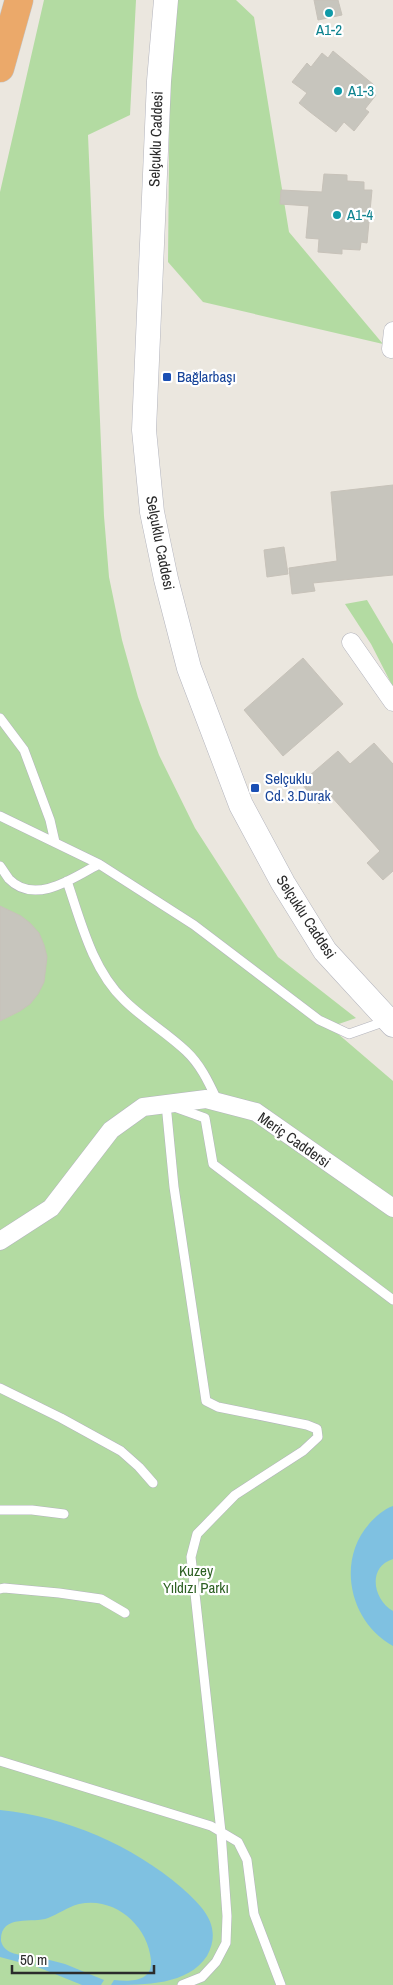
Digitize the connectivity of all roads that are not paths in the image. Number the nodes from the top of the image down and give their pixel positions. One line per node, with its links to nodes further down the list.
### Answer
1 (1, 0): 4 (highway)
2 (19, 0): 5 (highway)
3 (166, 0): 16 (street, Selçuklu Caddesi)
4 (0, 5)
5 (0, 68)
6 (393, 330): 7 (street)
7 (392, 348)
8 (351, 642): 9 (street)
9 (393, 702)
10 (0, 718): 12 (lane)
11 (0, 816): 12 (lane)
12 (55, 842): 13 (lane)
13 (100, 864): 15 (lane); 16 (lane)
14 (0, 866): 15 (lane)
15 (67, 881): 17 (lane)
16 (391, 1023)
17 (218, 1102): 18 (street, Meriç Caddersi); 19 (street, Meriç Caddersi)
18 (166, 1104): 20 (street, Meriç Caddersi); 21 (lane); 29 (lane)
19 (393, 1208)
20 (0, 1241)
21 (393, 1300)
22 (0, 1388): 23 (lane)
23 (154, 1483)
24 (0, 1510): 25 (lane)
25 (64, 1514)
26 (0, 1589): 27 (lane)
27 (124, 1613)
28 (0, 1761): 29 (lane)
29 (221, 1832): 30 (lane); 31 (lane)
30 (182, 1985)
31 (281, 1985)

